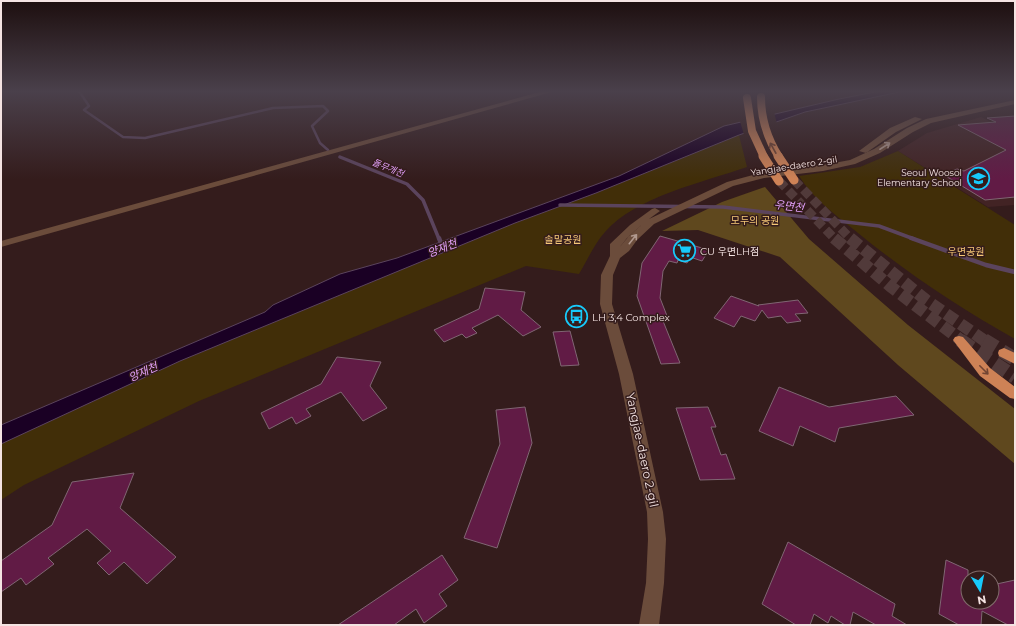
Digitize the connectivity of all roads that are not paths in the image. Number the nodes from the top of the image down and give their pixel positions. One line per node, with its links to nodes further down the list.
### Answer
1 (447, 120): 8 (street)
2 (749, 120): 7 (highway, bridge)
3 (762, 120): 6 (highway, one-way to 3, bridge)
4 (913, 120): 9 (street, Yangjae-daero 2-gil)
5 (933, 120): 9 (street, Yangjae-daero 2-gil, one-way to 5)
6 (794, 180)
7 (779, 181)
8 (1, 244)
9 (615, 256): 12 (street, Yangjae-daero 2-gil)
10 (959, 340): 11 (highway, one-way to 11)
11 (1015, 394)
12 (649, 625)

